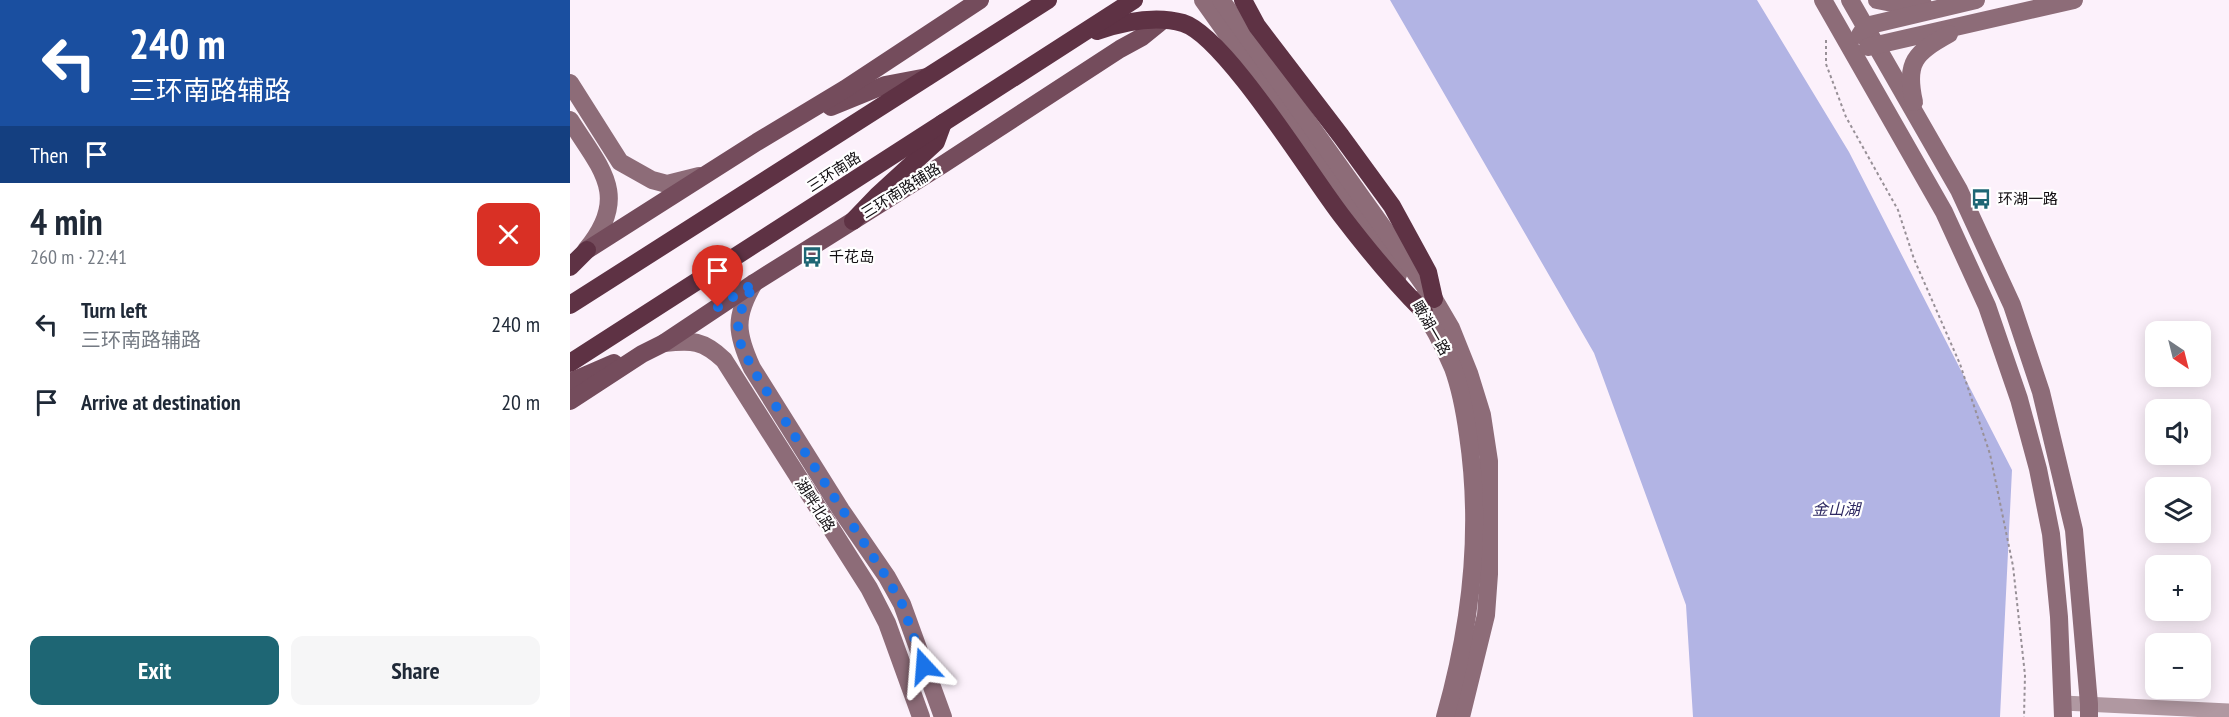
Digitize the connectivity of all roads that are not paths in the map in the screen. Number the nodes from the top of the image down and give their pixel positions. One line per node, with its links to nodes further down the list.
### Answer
1 (980, 0): 21 (main road)
2 (1048, 0): 19 (highway, 三环南路)
3 (1134, 0): 16 (highway, 三环南路)
4 (1203, 0): 32 (street, 瞰湖一路)
5 (1221, 0): 32 (street, 瞰湖一路)
6 (1243, 0): 32 (highway)
7 (1823, 0): 18 (street)
8 (1850, 0): 14 (street)
9 (1877, 0): 12 (street)
10 (1976, 0): 12 (street)
11 (2074, 0): 15 (street)
12 (1956, 5): 14 (street)
13 (1163, 20): 16 (highway); 26 (main road, 三环南路辅路); 32 (highway)
14 (1866, 26): 17 (street); 18 (street)
15 (1962, 26): 17 (street); 22 (street)
16 (1073, 39): 24 (highway, 三环南路)
17 (1877, 46): 18 (street); 22 (street)
18 (1851, 48): 38 (street)
19 (927, 77): 21 (main road); 31 (highway, 三环南路)
20 (570, 83): 25 (street)
21 (809, 111): 25 (main road)
22 (1917, 115): 39 (street)
23 (570, 120): 27 (street)
24 (943, 123): 26 (highway); 35 (highway, 三环南路)
25 (707, 174): 27 (main road)
26 (853, 221): 30 (main road, 三环南路辅路)
27 (587, 250): 28 (street); 29 (highway)
28 (570, 262)
29 (570, 267)
30 (754, 283): 33 (main road, 三环南路辅路); 42 (street, 湖畔北路)
31 (570, 305)
32 (1429, 305): 43 (street, 瞰湖一路); 44 (street, 瞰湖一路)
33 (664, 344): 34 (main road, 三环南路辅路); 41 (street, 湖畔北路)
34 (636, 358): 36 (main road); 37 (main road)
35 (570, 363)
36 (570, 382)
37 (570, 401)
38 (2063, 710): 39 (street)
39 (2089, 711): 40 (street)
40 (2229, 711)
41 (921, 717)
42 (943, 717)
43 (1445, 717)
44 (1461, 717)

